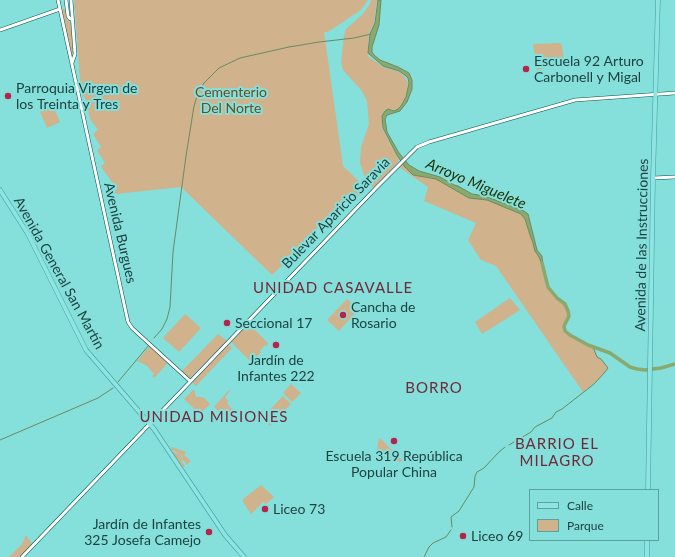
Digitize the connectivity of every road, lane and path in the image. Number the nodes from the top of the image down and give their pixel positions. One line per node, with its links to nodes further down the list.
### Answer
1 (58, 0): 5 (street, Avenida Burgues)
2 (66, 0): 6 (street)
3 (71, 0): 6 (street)
4 (658, 0): 12 (main road, Avenida de las Instrucciones)
5 (60, 9): 7 (street); 8 (street, Avenida Burgues)
6 (73, 19): 9 (street)
7 (0, 30)
8 (69, 53): 9 (street); 10 (street, Avenida Burgues)
9 (75, 55): 10 (street)
10 (72, 64): 16 (street, Avenida Burgues)
11 (675, 93): 12 (street, Bulevar Aparicio Saravia)
12 (656, 94): 14 (main road, Avenida de las Instrucciones); 16 (street, Bulevar Aparicio Saravia)
13 (675, 177): 14 (street)
14 (653, 178): 18 (main road, Avenida de las Instrucciones)
15 (0, 190): 17 (main road, Avenida General San Martín)
16 (190, 381): 17 (street, Bulevar Aparicio Saravia)
17 (149, 424): 20 (street, Bulevar Aparicio Saravia); 21 (main road, Avenida General San Martín)
18 (648, 489)
19 (648, 541): 22 (main road)
20 (22, 557)
21 (244, 557)
22 (647, 557)

